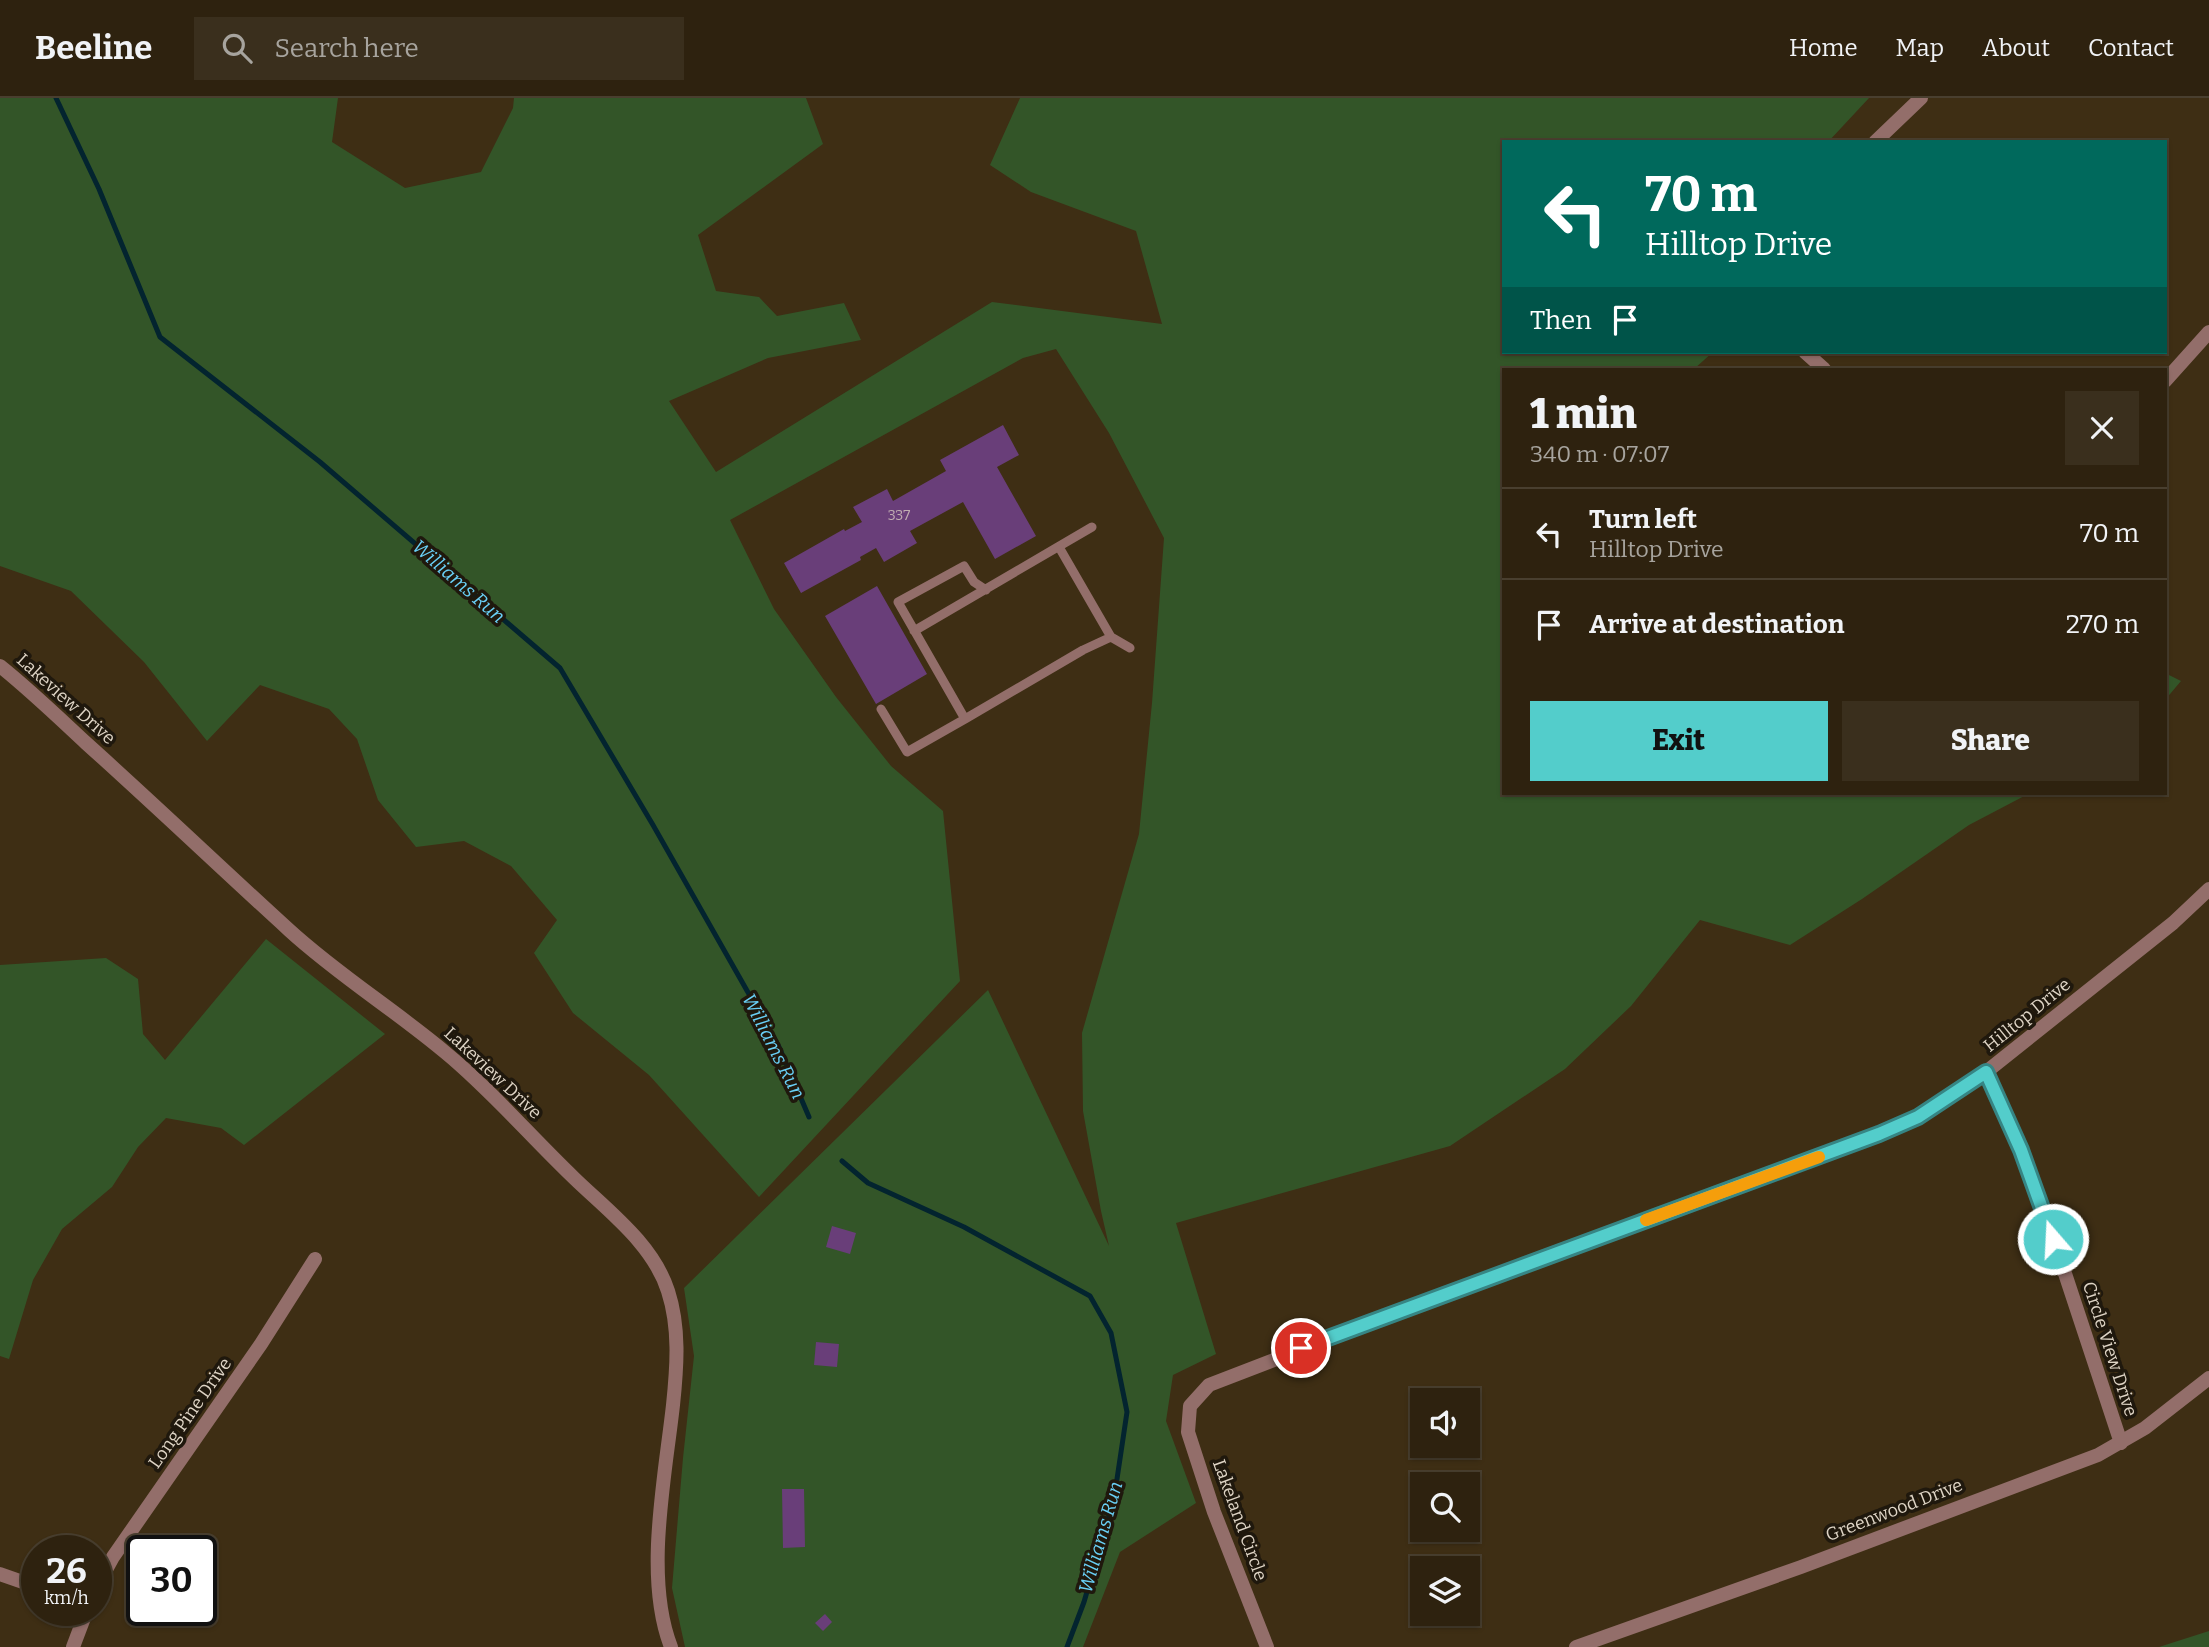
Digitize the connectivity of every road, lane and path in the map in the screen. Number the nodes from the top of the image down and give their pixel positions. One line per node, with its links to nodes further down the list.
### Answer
1 (1921, 98): 2 (street)
2 (1877, 140)
3 (2209, 332): 6 (street)
4 (1807, 354): 5 (street)
5 (1823, 368)
6 (2167, 379)
7 (1092, 527): 8 (lane)
8 (1059, 547): 9 (lane); 11 (lane)
9 (986, 590): 10 (lane); 10 (lane)
10 (914, 631): 15 (lane)
11 (1111, 637): 12 (lane); 15 (lane)
12 (1130, 648)
13 (0, 666): 27 (street, Lakeview Drive)
14 (881, 709): 15 (lane)
15 (965, 719)
16 (2209, 889): 17 (street, Hilltop Drive)
17 (1986, 1072): 20 (street, Hilltop Drive); 21 (street, Circle View Drive)
18 (315, 1259): 22 (street, Long Pine Drive)
19 (2209, 1378): 21 (street, Greenwood Drive)
20 (1191, 1404): 28 (street, Lakeland Circle)
21 (2121, 1443): 29 (street, Greenwood Drive)
22 (112, 1559)
23 (0, 1574): 24 (street)
24 (21, 1581)
25 (81, 1626): 26 (street)
26 (73, 1647)
27 (671, 1647)
28 (1266, 1647)
29 (1576, 1647)

